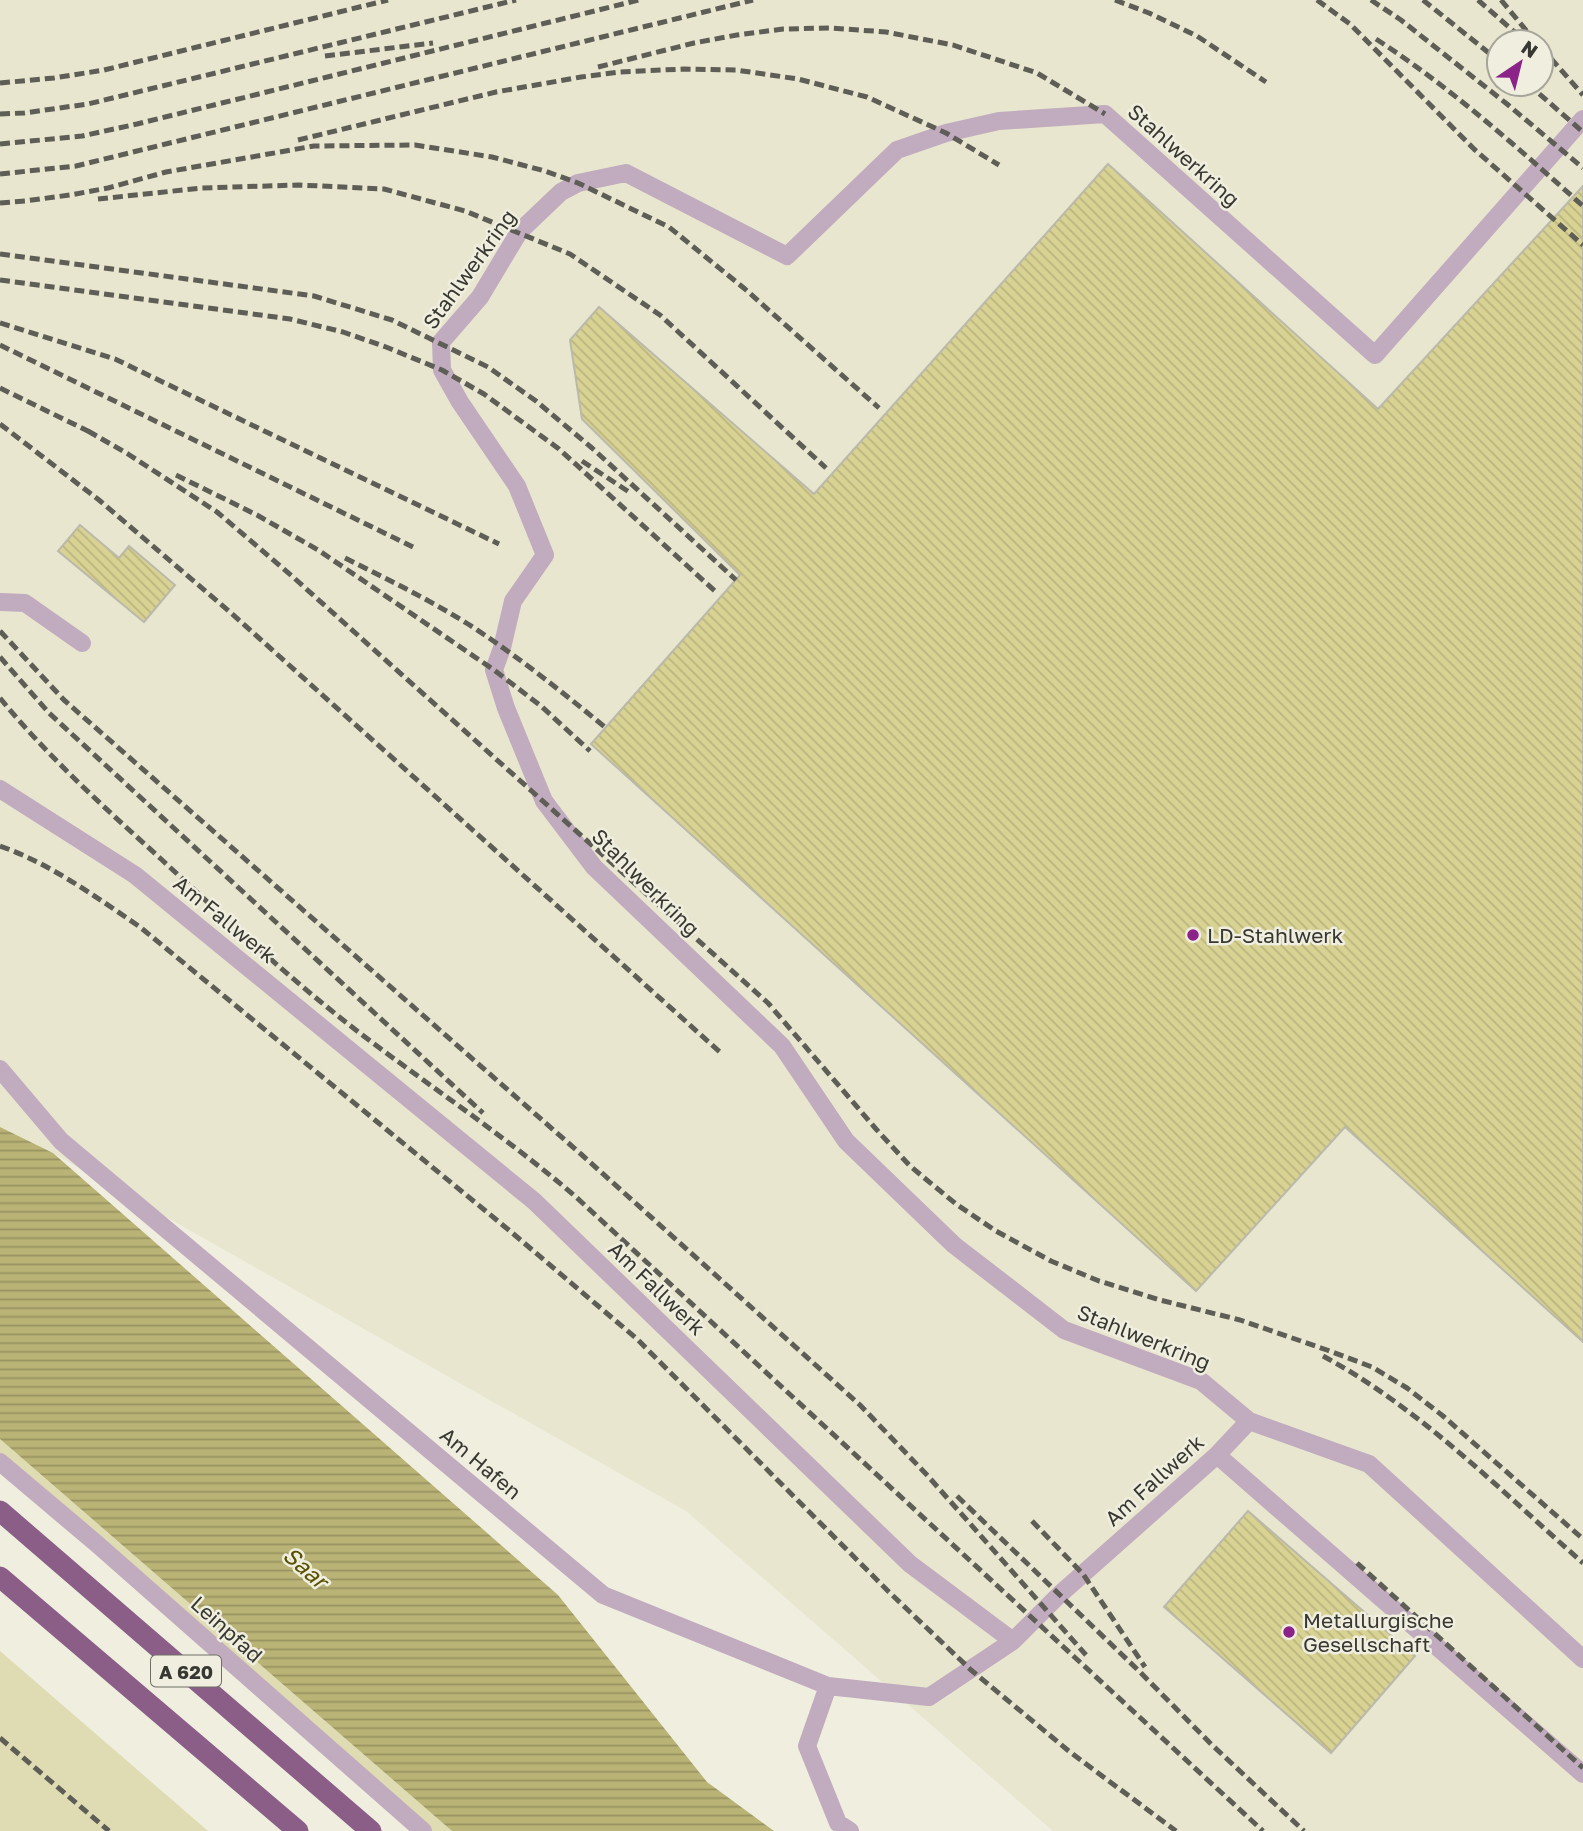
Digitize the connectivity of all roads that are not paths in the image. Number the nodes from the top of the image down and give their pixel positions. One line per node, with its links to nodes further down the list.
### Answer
1 (1583, 119): 6 (lane, Stahlwerkring)
2 (0, 602): 3 (lane)
3 (82, 643)
4 (0, 789): 11 (lane, Am Fallwerk)
5 (0, 1069): 13 (lane, Am Hafen)
6 (1250, 1422): 7 (lane, Am Fallwerk); 12 (lane, Stahlwerkring)
7 (1217, 1455): 11 (lane, Am Fallwerk); 14 (lane)
8 (0, 1462): 17 (lane, Leinpfad)
9 (0, 1511): 16 (highway, A 620)
10 (0, 1577): 15 (highway, A 620)
11 (1013, 1641): 13 (lane, Am Hafen)
12 (1583, 1659)
13 (828, 1686): 18 (lane)
14 (1583, 1774)
15 (298, 1831)
16 (371, 1831)
17 (423, 1831)
18 (850, 1831)

